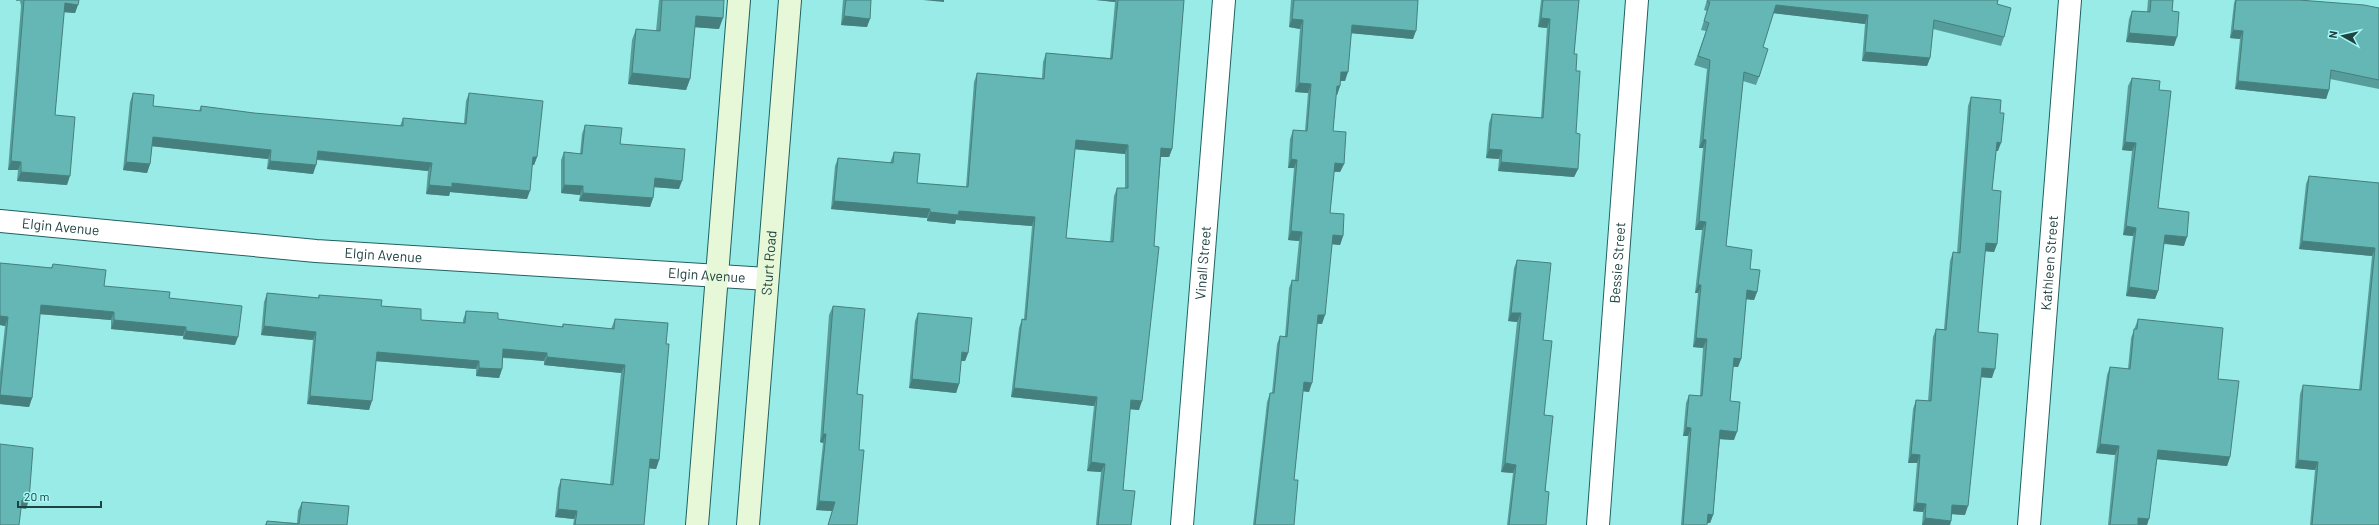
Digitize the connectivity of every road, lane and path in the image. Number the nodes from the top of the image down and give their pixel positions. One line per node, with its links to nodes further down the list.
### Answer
1 (739, 0): 7 (main road)
2 (790, 0): 8 (main road, Sturt Road)
3 (1224, 0): 11 (street, Vinall Street)
4 (1638, 0): 12 (street, Bessie Street)
5 (2070, 0): 13 (street, Kathleen Street)
6 (0, 221): 7 (street, Elgin Avenue)
7 (717, 275): 8 (street, Elgin Avenue); 9 (main road)
8 (767, 278): 10 (main road, Sturt Road)
9 (697, 525)
10 (748, 525)
11 (1182, 525)
12 (1598, 525)
13 (2029, 525)

